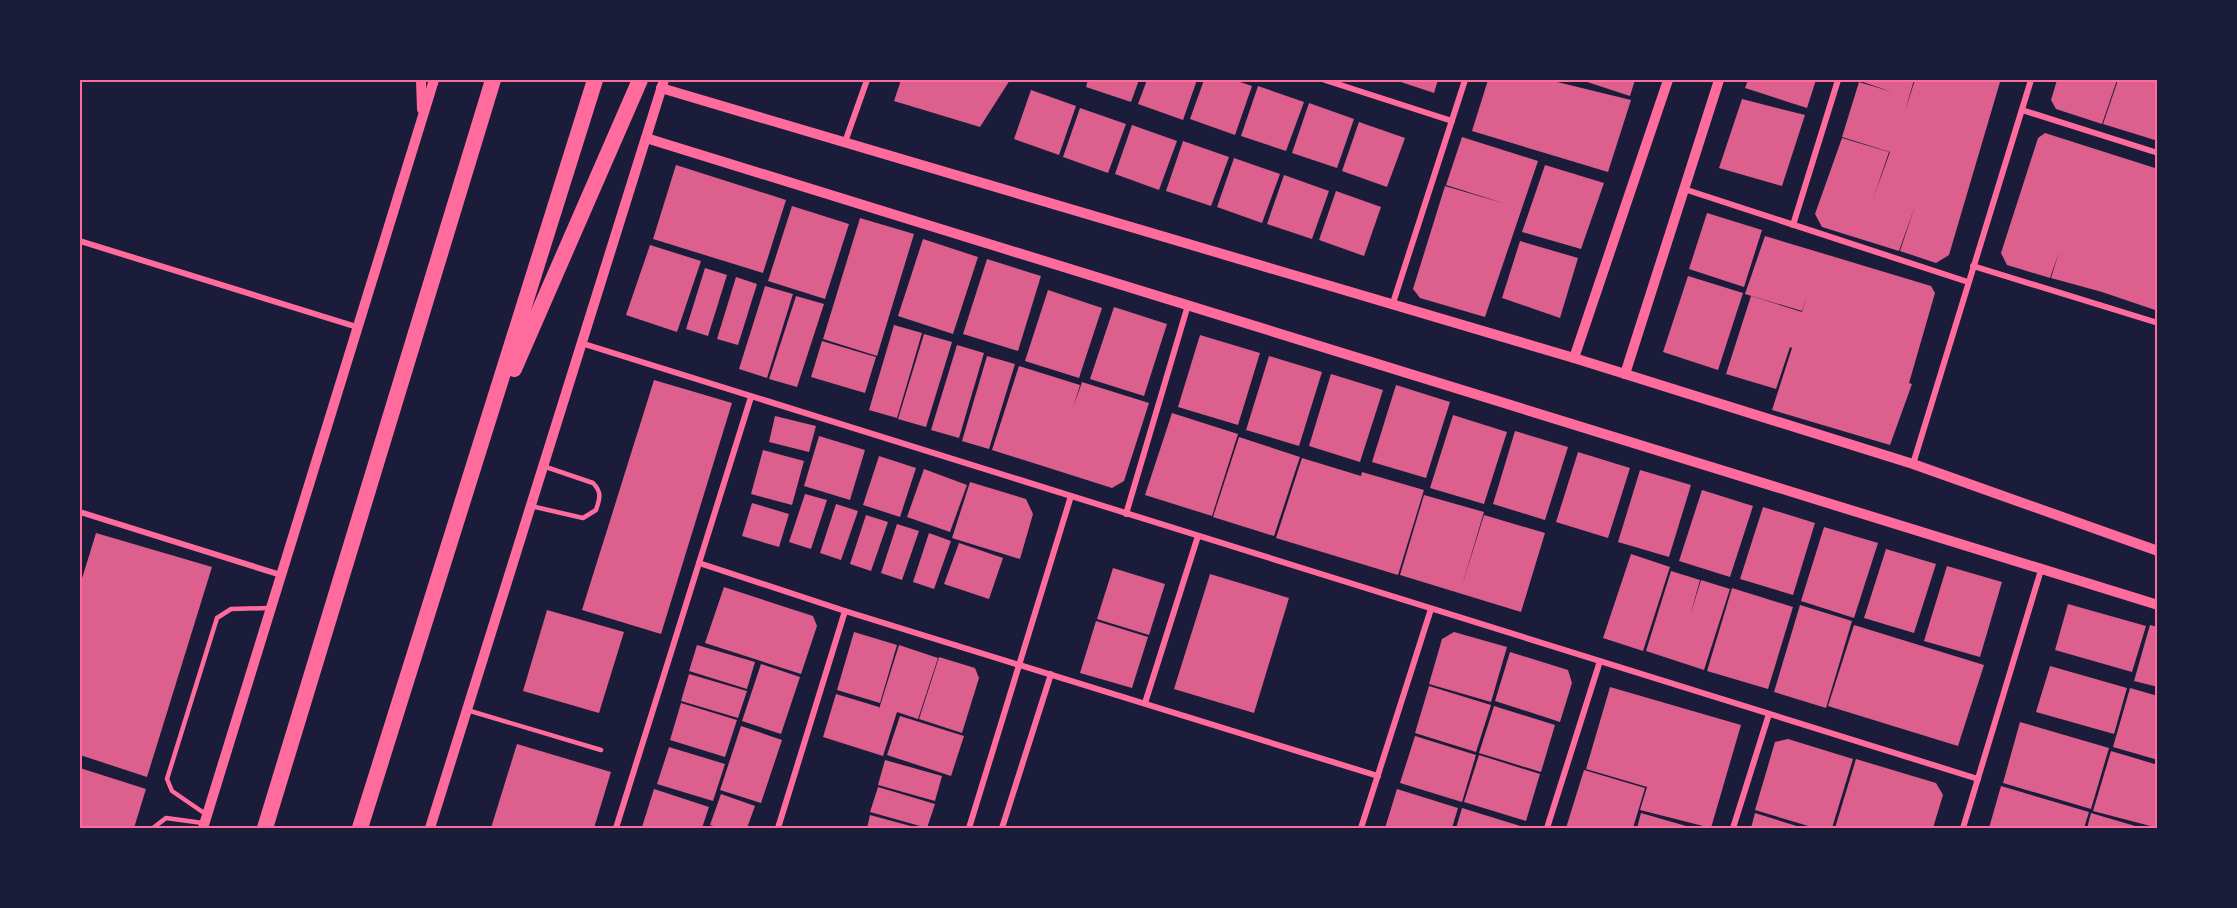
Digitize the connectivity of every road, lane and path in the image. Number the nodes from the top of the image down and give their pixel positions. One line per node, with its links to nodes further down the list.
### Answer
1 (421, 80): 16 (street)
2 (434, 80): 16 (street)
3 (482, 80): 21 (highway)
4 (493, 80): 21 (highway)
5 (595, 80): 35 (highway)
6 (640, 80): 35 (highway)
7 (867, 80): 19 (street)
8 (1324, 80): 17 (street)
9 (1465, 80): 17 (street)
10 (1668, 80): 32 (street)
11 (1719, 80): 22 (street)
12 (1838, 80): 23 (street)
13 (2031, 80): 15 (street)
14 (662, 84): 18 (street); 19 (street)
15 (2022, 110): 20 (street); 25 (street)
16 (423, 119): 30 (street)
17 (1452, 121): 27 (street)
18 (646, 138): 28 (street); 31 (street)
19 (845, 142): 27 (street)
20 (2157, 153)
21 (461, 184): 62 (highway)
22 (1684, 189): 23 (street); 33 (street)
23 (1793, 225): 26 (street)
24 (80, 242): 30 (street)
25 (1973, 266): 26 (street); 29 (street)
26 (1968, 282): 36 (street)
27 (1393, 303): 32 (street)
28 (1188, 305): 41 (street); 45 (street)
29 (2157, 323)
30 (357, 327): 46 (street)
31 (581, 344): 34 (street); 37 (street)
32 (1574, 358): 33 (street)
33 (1624, 374): 36 (street)
34 (751, 397): 38 (street); 44 (street)
35 (481, 447): 63 (highway)
36 (1913, 464): 43 (street)
37 (543, 466): 39 (street); 39 (lane)
38 (1071, 496): 41 (street); 52 (street)
39 (531, 506): 55 (street)
40 (80, 512): 46 (street)
41 (1126, 514): 42 (street)
42 (1198, 536): 49 (street); 54 (street)
43 (2157, 551)
44 (699, 563): 50 (street); 65 (street)
45 (2041, 570): 47 (street); 59 (street)
46 (281, 575): 48 (street)
47 (2157, 605)
48 (271, 608): 60 (street); 60 (lane)
49 (1431, 609): 51 (street); 58 (street)
50 (845, 611): 52 (street); 66 (street)
51 (1600, 662): 56 (street); 70 (street)
52 (1020, 664): 53 (street); 67 (street)
53 (1051, 674): 54 (street); 68 (street)
54 (1145, 703): 58 (street)
55 (467, 710): 57 (lane); 64 (street)
56 (1769, 714): 59 (street); 71 (street)
57 (601, 750)
58 (1378, 776): 69 (street)
59 (1978, 779): 72 (street)
60 (205, 822): 61 (lane)
61 (153, 828)
62 (265, 828)
63 (360, 828)
64 (430, 828)
65 (616, 828)
66 (778, 828)
67 (969, 828)
68 (1002, 828)
69 (1360, 828)
70 (1547, 828)
71 (1733, 828)
72 (1963, 828)

